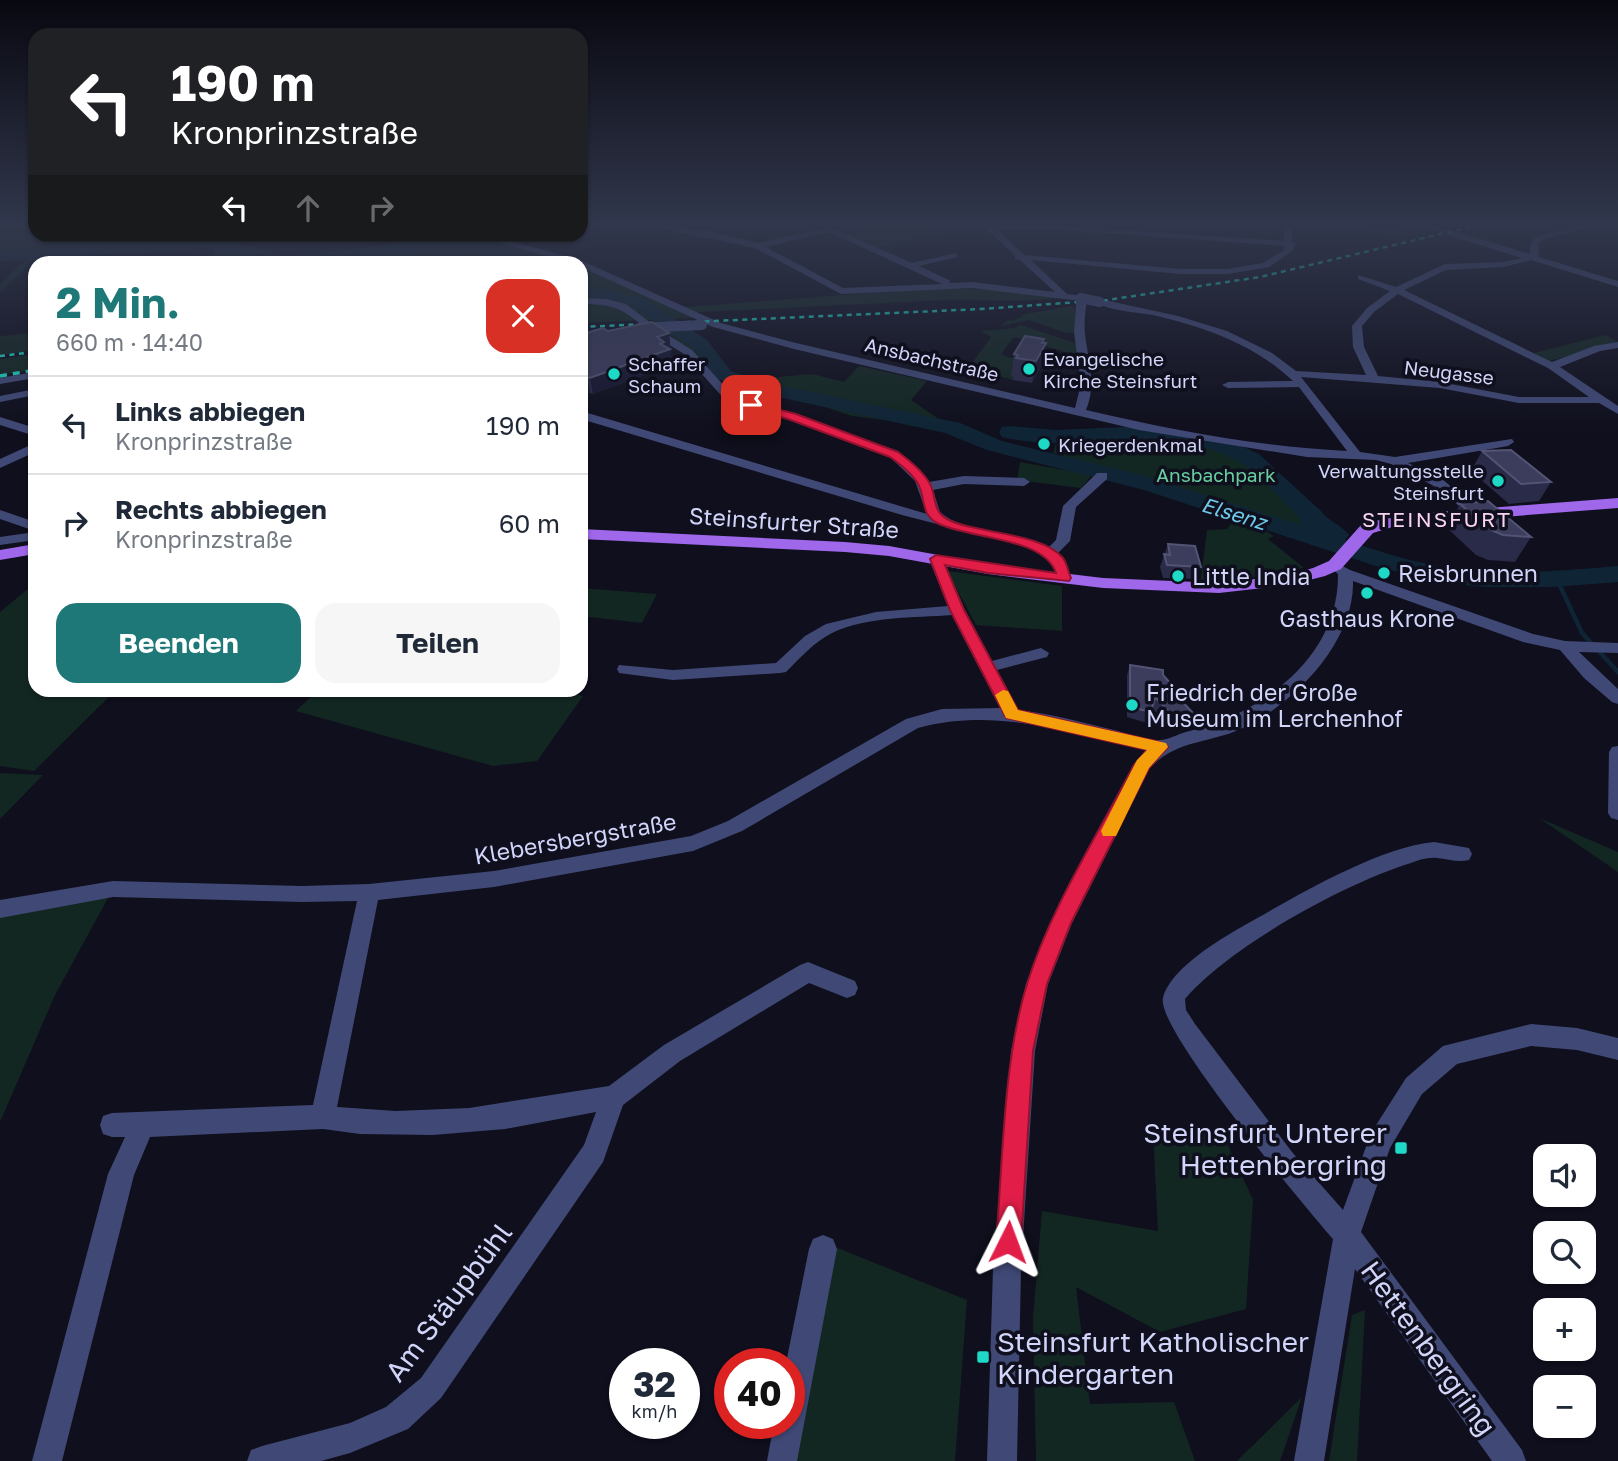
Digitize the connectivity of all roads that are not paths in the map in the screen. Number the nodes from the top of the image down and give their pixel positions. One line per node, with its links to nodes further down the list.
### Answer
1 (648, 293): 8 (street)
2 (1029, 293): 6 (street)
3 (1067, 293): 6 (street)
4 (1395, 293): 15 (street)
5 (1405, 293): 11 (street)
6 (1074, 298): 13 (street, bridge); 21 (street)
7 (588, 301): 9 (street)
8 (710, 324): 9 (street, bridge); 21 (street, Ansbachstraße)
9 (656, 331): 32 (street)
10 (1618, 345): 11 (street)
11 (1552, 366): 19 (street)
12 (28, 376): 14 (street)
13 (1297, 380): 15 (street, Neugasse); 16 (street, Neugasse); 27 (street)
14 (0, 381)
15 (1375, 381): 19 (street, Neugasse)
16 (1228, 385)
17 (28, 394): 18 (street)
18 (0, 399)
19 (1602, 400): 20 (street)
20 (1618, 411)
21 (1079, 413): 27 (street, Ansbachstraße)
22 (588, 417): 36 (street)
23 (0, 421): 24 (street)
24 (28, 430)
25 (1508, 442): 28 (street)
26 (28, 450): 29 (street)
27 (1356, 455): 28 (street, Ansbachstraße)
28 (1395, 461): 35 (street)
29 (0, 464)
30 (1102, 476): 42 (street)
31 (1024, 482): 32 (street)
32 (925, 487): 36 (street)
33 (1618, 503): 35 (main road)
34 (0, 513): 37 (street)
35 (1476, 514): 44 (main road)
36 (942, 521): 42 (street)
37 (28, 524)
38 (588, 534): 43 (main road, Steinsfurter Straße)
39 (28, 539): 41 (street)
40 (28, 549): 41 (main road)
41 (2, 550)
42 (1050, 553): 45 (street)
43 (936, 559): 45 (main road, Steinsfurter Straße); 46 (street)
44 (1342, 564): 45 (main road, Steinsfurter Straße); 47 (street); 54 (street)
45 (1064, 578)
46 (957, 610): 50 (street); 51 (street)
47 (1573, 647): 48 (street); 52 (street)
48 (1611, 648)
49 (1041, 653): 50 (street)
50 (989, 667): 53 (street)
51 (625, 669)
52 (1618, 698)
53 (1012, 714): 54 (street, Klebersbergstraße); 58 (street, Klebersbergstraße)
54 (1160, 747): 71 (street)
55 (1618, 752): 56 (street)
56 (1618, 813)
57 (1462, 854): 66 (street)
58 (369, 892): 59 (street, Klebersbergstraße); 63 (street)
59 (0, 909)
60 (847, 988): 62 (street)
61 (1618, 1049): 66 (street, Hettenbergring)
62 (614, 1097): 63 (street); 69 (street, Am Stäupbühl)
63 (323, 1116): 65 (street)
64 (112, 1125): 65 (street)
65 (143, 1125): 68 (street)
66 (1347, 1235): 72 (street, Hettenbergring); 73 (street, Hettenbergring)
67 (823, 1249): 70 (street)
68 (47, 1461)
69 (262, 1461)
70 (782, 1461)
71 (1002, 1461)
72 (1309, 1461)
73 (1511, 1461)

